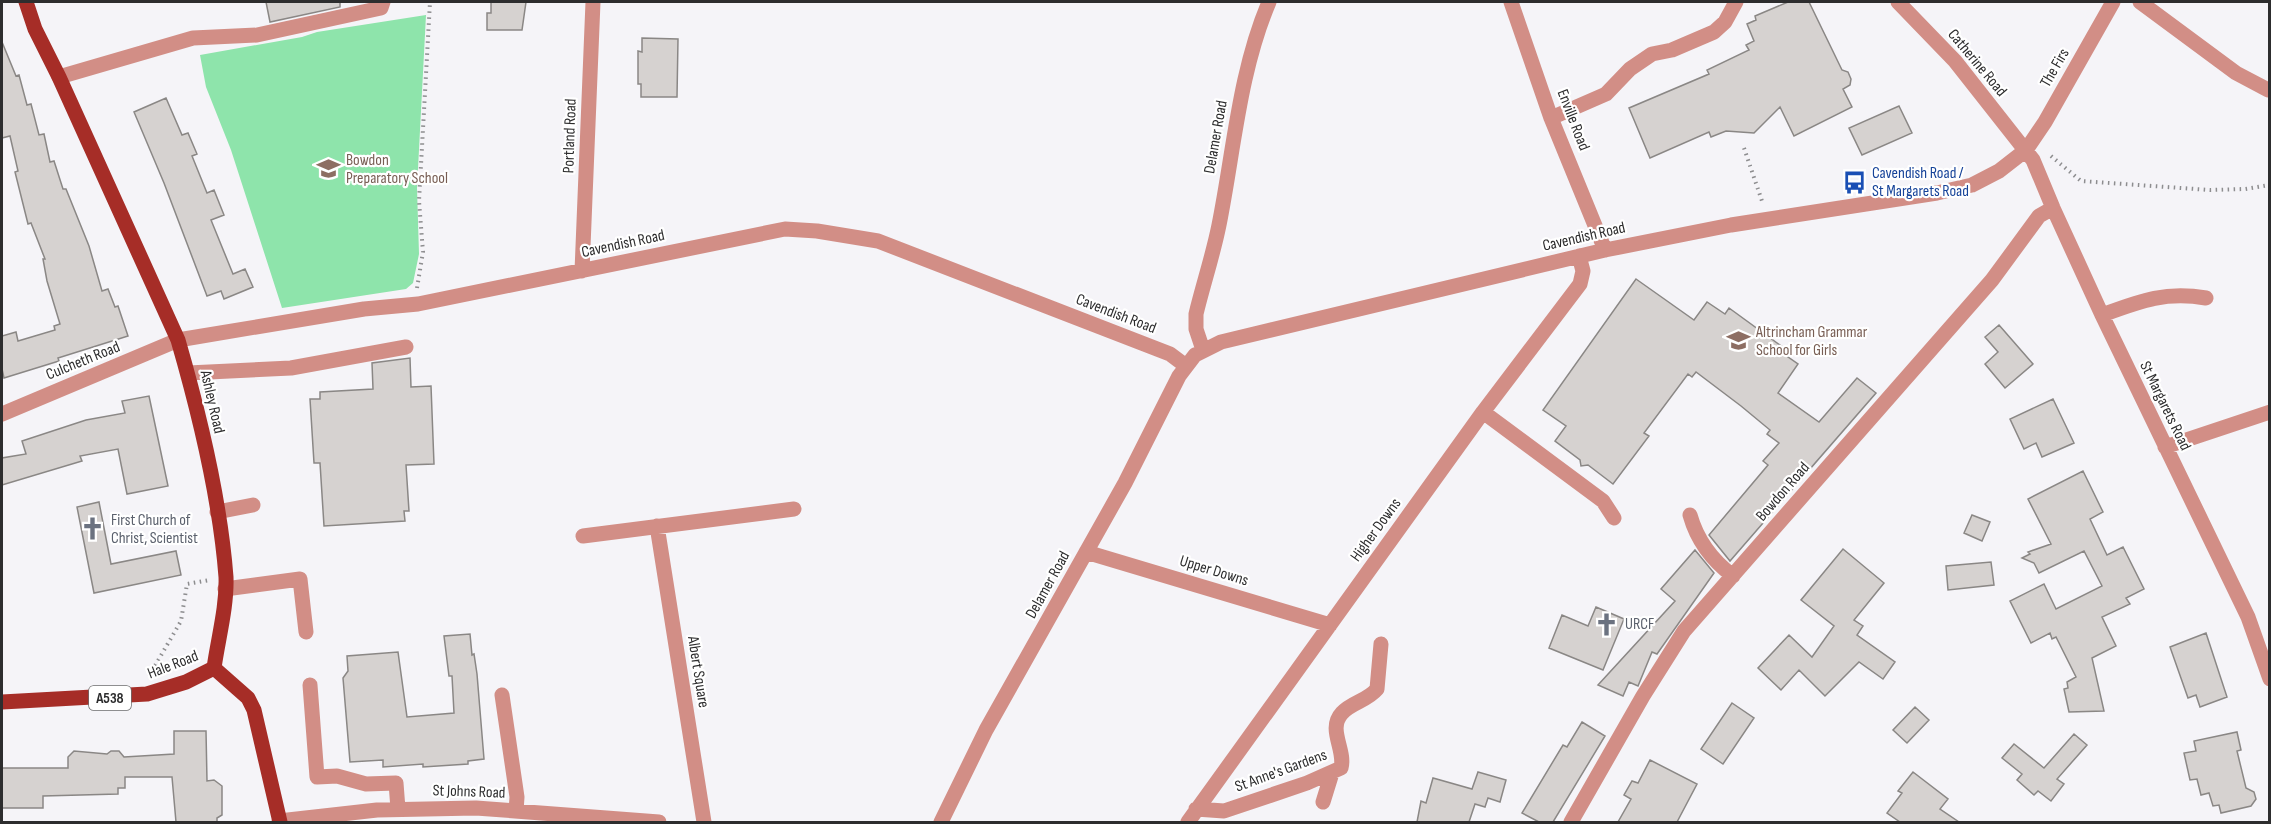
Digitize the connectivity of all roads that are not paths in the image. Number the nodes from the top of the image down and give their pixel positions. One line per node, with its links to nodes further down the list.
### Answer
1 (26, 2): 10 (main road, Ashley Road)
2 (383, 2): 10 (street)
3 (593, 2): 17 (street, Portland Road)
4 (1269, 2): 22 (street, Delamer Road)
5 (1511, 2): 12 (street, Enville Road)
6 (1736, 2): 12 (street)
7 (1898, 2): 13 (street, Catherine Road)
8 (2114, 2): 13 (street, The Firs)
9 (2140, 2): 11 (street)
10 (59, 77): 20 (main road, Ashley Road)
11 (2268, 90)
12 (1551, 118): 15 (street, Enville Road)
13 (2029, 145): 14 (street, St Margarets Road); 15 (street, Cavendish Road)
14 (2052, 208): 19 (street, St Margarets Road); 37 (street, Bowdon Road)
15 (1605, 250): 16 (street, Cavendish Road)
16 (1579, 256): 22 (street, Cavendish Road); 25 (street, Higher Downs)
17 (582, 271): 20 (street, Cavendish Road); 23 (street, Cavendish Road)
18 (2206, 298): 19 (street)
19 (2102, 315): 28 (street, St Margarets Road)
20 (178, 340): 24 (main road, Ashley Road); 27 (street, Culcheth Road)
21 (406, 347): 24 (street)
22 (1203, 350): 23 (street, Cavendish Road)
23 (1186, 366): 36 (street, Delamer Road)
24 (188, 373): 31 (main road, Ashley Road)
25 (1483, 412): 33 (street); 39 (street, Higher Downs)
26 (2270, 412): 28 (street)
27 (2, 414)
28 (2165, 447): 43 (street, St Margarets Road)
29 (253, 506): 31 (street)
30 (794, 509): 34 (street)
31 (217, 512): 38 (main road, Ashley Road)
32 (1690, 515): 37 (street)
33 (1614, 518)
34 (657, 526): 35 (street); 56 (street, Albert Square)
35 (583, 536)
36 (1086, 552): 39 (street, Upper Downs); 57 (street, Delamer Road)
37 (1733, 576): 59 (street, Bowdon Road)
38 (226, 583): 40 (street); 42 (main road, Ashley Road)
39 (1330, 625): 50 (street, Higher Downs)
40 (306, 632)
41 (1381, 644): 47 (street, St Anne's Gardens)
42 (214, 668): 46 (main road, Hale Road / A538); 54 (main road)
43 (2269, 673)
44 (310, 685): 49 (street)
45 (502, 695): 51 (street)
46 (2, 702)
47 (1332, 773): 48 (street); 50 (street, St Anne's Gardens)
48 (1323, 802)
49 (398, 809): 52 (street, St Johns Road); 54 (street, St Johns Road)
50 (1196, 809): 58 (street, Higher Downs)
51 (516, 812): 52 (street, St Johns Road); 53 (street, St Johns Road)
52 (461, 815)
53 (618, 821): 55 (street, St Johns Road)
54 (279, 822)
55 (656, 822)
56 (704, 822)
57 (941, 822)
58 (1188, 822)
59 (1571, 822)

